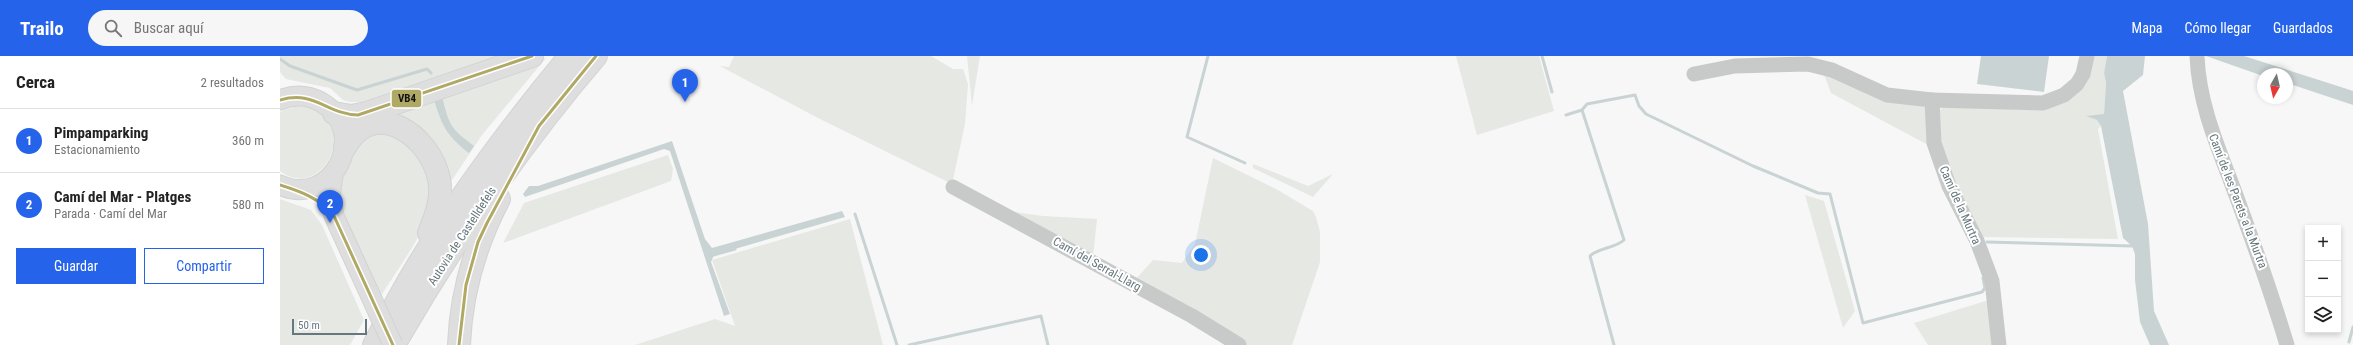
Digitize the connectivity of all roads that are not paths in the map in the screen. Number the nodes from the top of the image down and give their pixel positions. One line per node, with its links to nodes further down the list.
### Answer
1 (532, 56): 9 (highway)
2 (570, 56): 16 (highway, Autovia de Castelldefels)
3 (596, 56): 10 (highway, Autovia de Castelldefels)
4 (2087, 56): 8 (street)
5 (2197, 56): 22 (street, Camí de les Parets a la Murtra)
6 (1694, 74): 8 (street)
7 (280, 100): 9 (main road)
8 (1932, 100): 21 (street, Camí de la Murtra)
9 (334, 113): 11 (main road)
10 (539, 126): 18 (highway, Autovia de Castelldefels); 19 (highway)
11 (345, 147): 12 (main road); 16 (highway)
12 (333, 174): 13 (main road); 15 (main road)
13 (288, 187): 15 (main road)
14 (953, 187): 20 (street, Camí del Serral-Llarg)
15 (334, 216): 18 (main road, bridge)
16 (418, 265): 17 (highway, Autovia de Castelldefels)
17 (374, 345)
18 (393, 345)
19 (459, 345)
20 (1239, 345)
21 (1999, 345)
22 (2287, 345)

